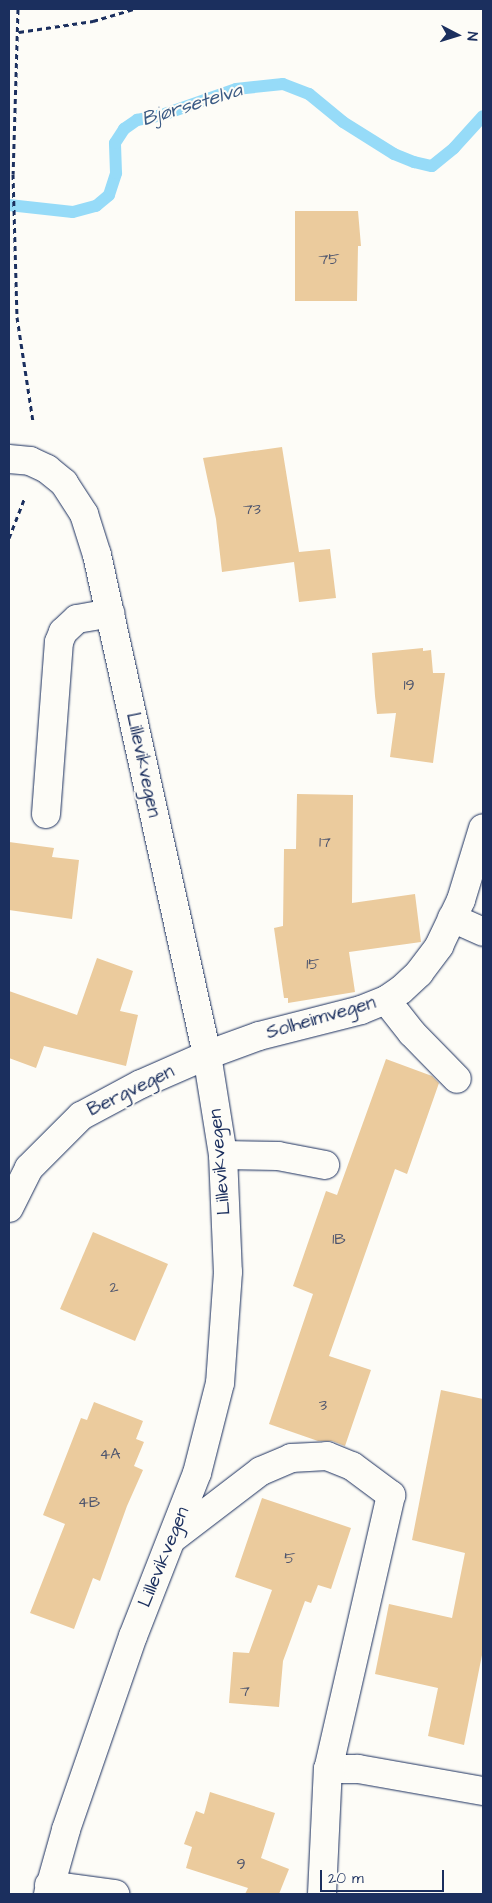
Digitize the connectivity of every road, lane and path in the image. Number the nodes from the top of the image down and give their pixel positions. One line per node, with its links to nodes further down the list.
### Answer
1 (18, 9): 3 (path)
2 (134, 9): 3 (path)
3 (19, 32): 4 (path)
4 (33, 422)
5 (9, 459): 8 (street, Lillevikvegen)
6 (26, 494): 7 (path)
7 (9, 538)
8 (110, 613): 9 (street); 14 (street, Lillevikvegen)
9 (46, 814)
10 (483, 828): 11 (street, Solheimvegen)
11 (452, 918): 12 (street); 13 (street, Solheimvegen)
12 (483, 932)
13 (386, 1000): 14 (street, Solheimvegen); 15 (street)
14 (207, 1055): 16 (street, Lillevikvegen); 18 (street, Bergvegen)
15 (457, 1079)
16 (223, 1156): 17 (street); 19 (street, Lillevikvegen)
17 (325, 1165)
18 (9, 1208)
19 (172, 1539): 20 (street); 22 (street, Lillevikvegen)
20 (328, 1769): 21 (street); 24 (street)
21 (483, 1791)
22 (48, 1890): 23 (street)
23 (115, 1894)
24 (322, 1894)

